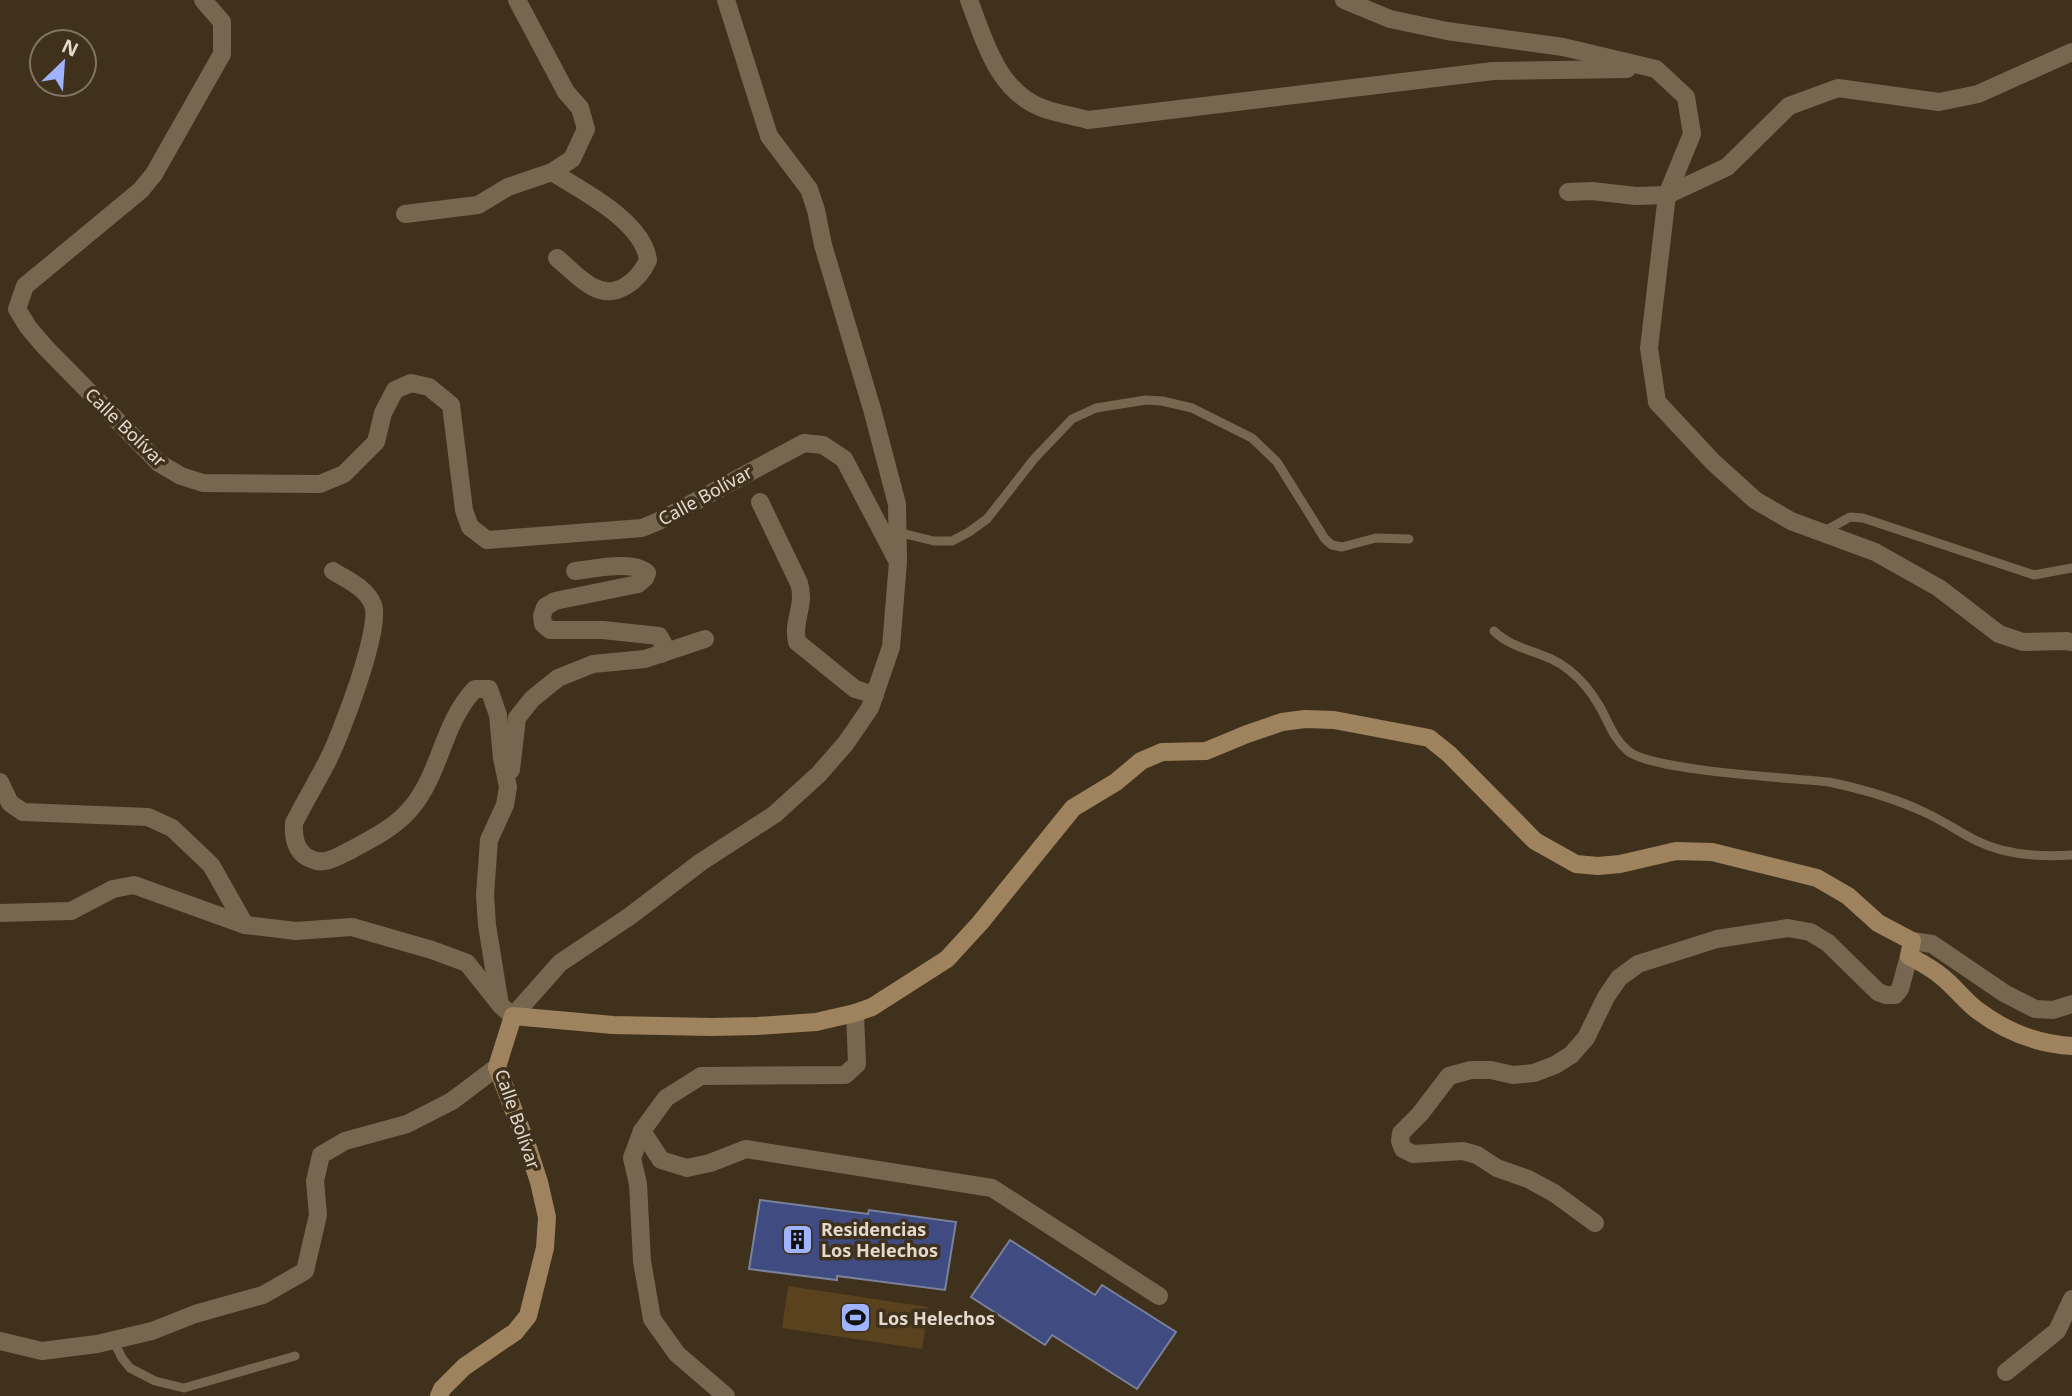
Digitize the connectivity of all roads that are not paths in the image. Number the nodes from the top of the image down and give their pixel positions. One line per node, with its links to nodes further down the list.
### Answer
1 (203, 0): 17 (street, Calle Bolívar)
2 (517, 0): 8 (street)
3 (726, 0): 14 (street)
4 (969, 0): 7 (street)
5 (1344, 0): 7 (street)
6 (2072, 52): 10 (street)
7 (1656, 69): 10 (street)
8 (552, 172): 11 (street); 12 (street)
9 (1568, 192): 10 (street)
10 (1667, 195): 15 (street)
11 (405, 214)
12 (557, 258)
13 (760, 502): 25 (street)
14 (897, 532): 16 (lane); 17 (street)
15 (1821, 533): 18 (lane); 23 (street)
16 (1409, 539)
17 (898, 562): 25 (street, Calle Bolívar)
18 (2072, 568)
19 (333, 571): 27 (street)
20 (575, 571): 24 (street)
21 (1494, 631): 28 (lane)
22 (705, 639): 24 (street)
23 (2072, 642)
24 (660, 654): 27 (street)
25 (875, 695): 33 (street, Calle Bolívar)
26 (0, 782): 30 (street)
27 (508, 787): 33 (street)
28 (2072, 855)
29 (0, 913): 30 (street)
30 (245, 925): 33 (street)
31 (1910, 948): 32 (street); 34 (street); 35 (street); 38 (street)
32 (2072, 1003)
33 (507, 1011): 34 (street); 36 (street, Calle Bolívar)
34 (855, 1013): 37 (street)
35 (2072, 1045)
36 (497, 1067): 41 (street); 45 (street, Calle Bolívar)
37 (642, 1131): 39 (street); 46 (street)
38 (1595, 1223)
39 (1159, 1296)
40 (2072, 1299): 44 (street)
41 (113, 1340): 42 (street); 43 (lane)
42 (0, 1341)
43 (295, 1356)
44 (2006, 1371)
45 (439, 1396)
46 (726, 1396)

